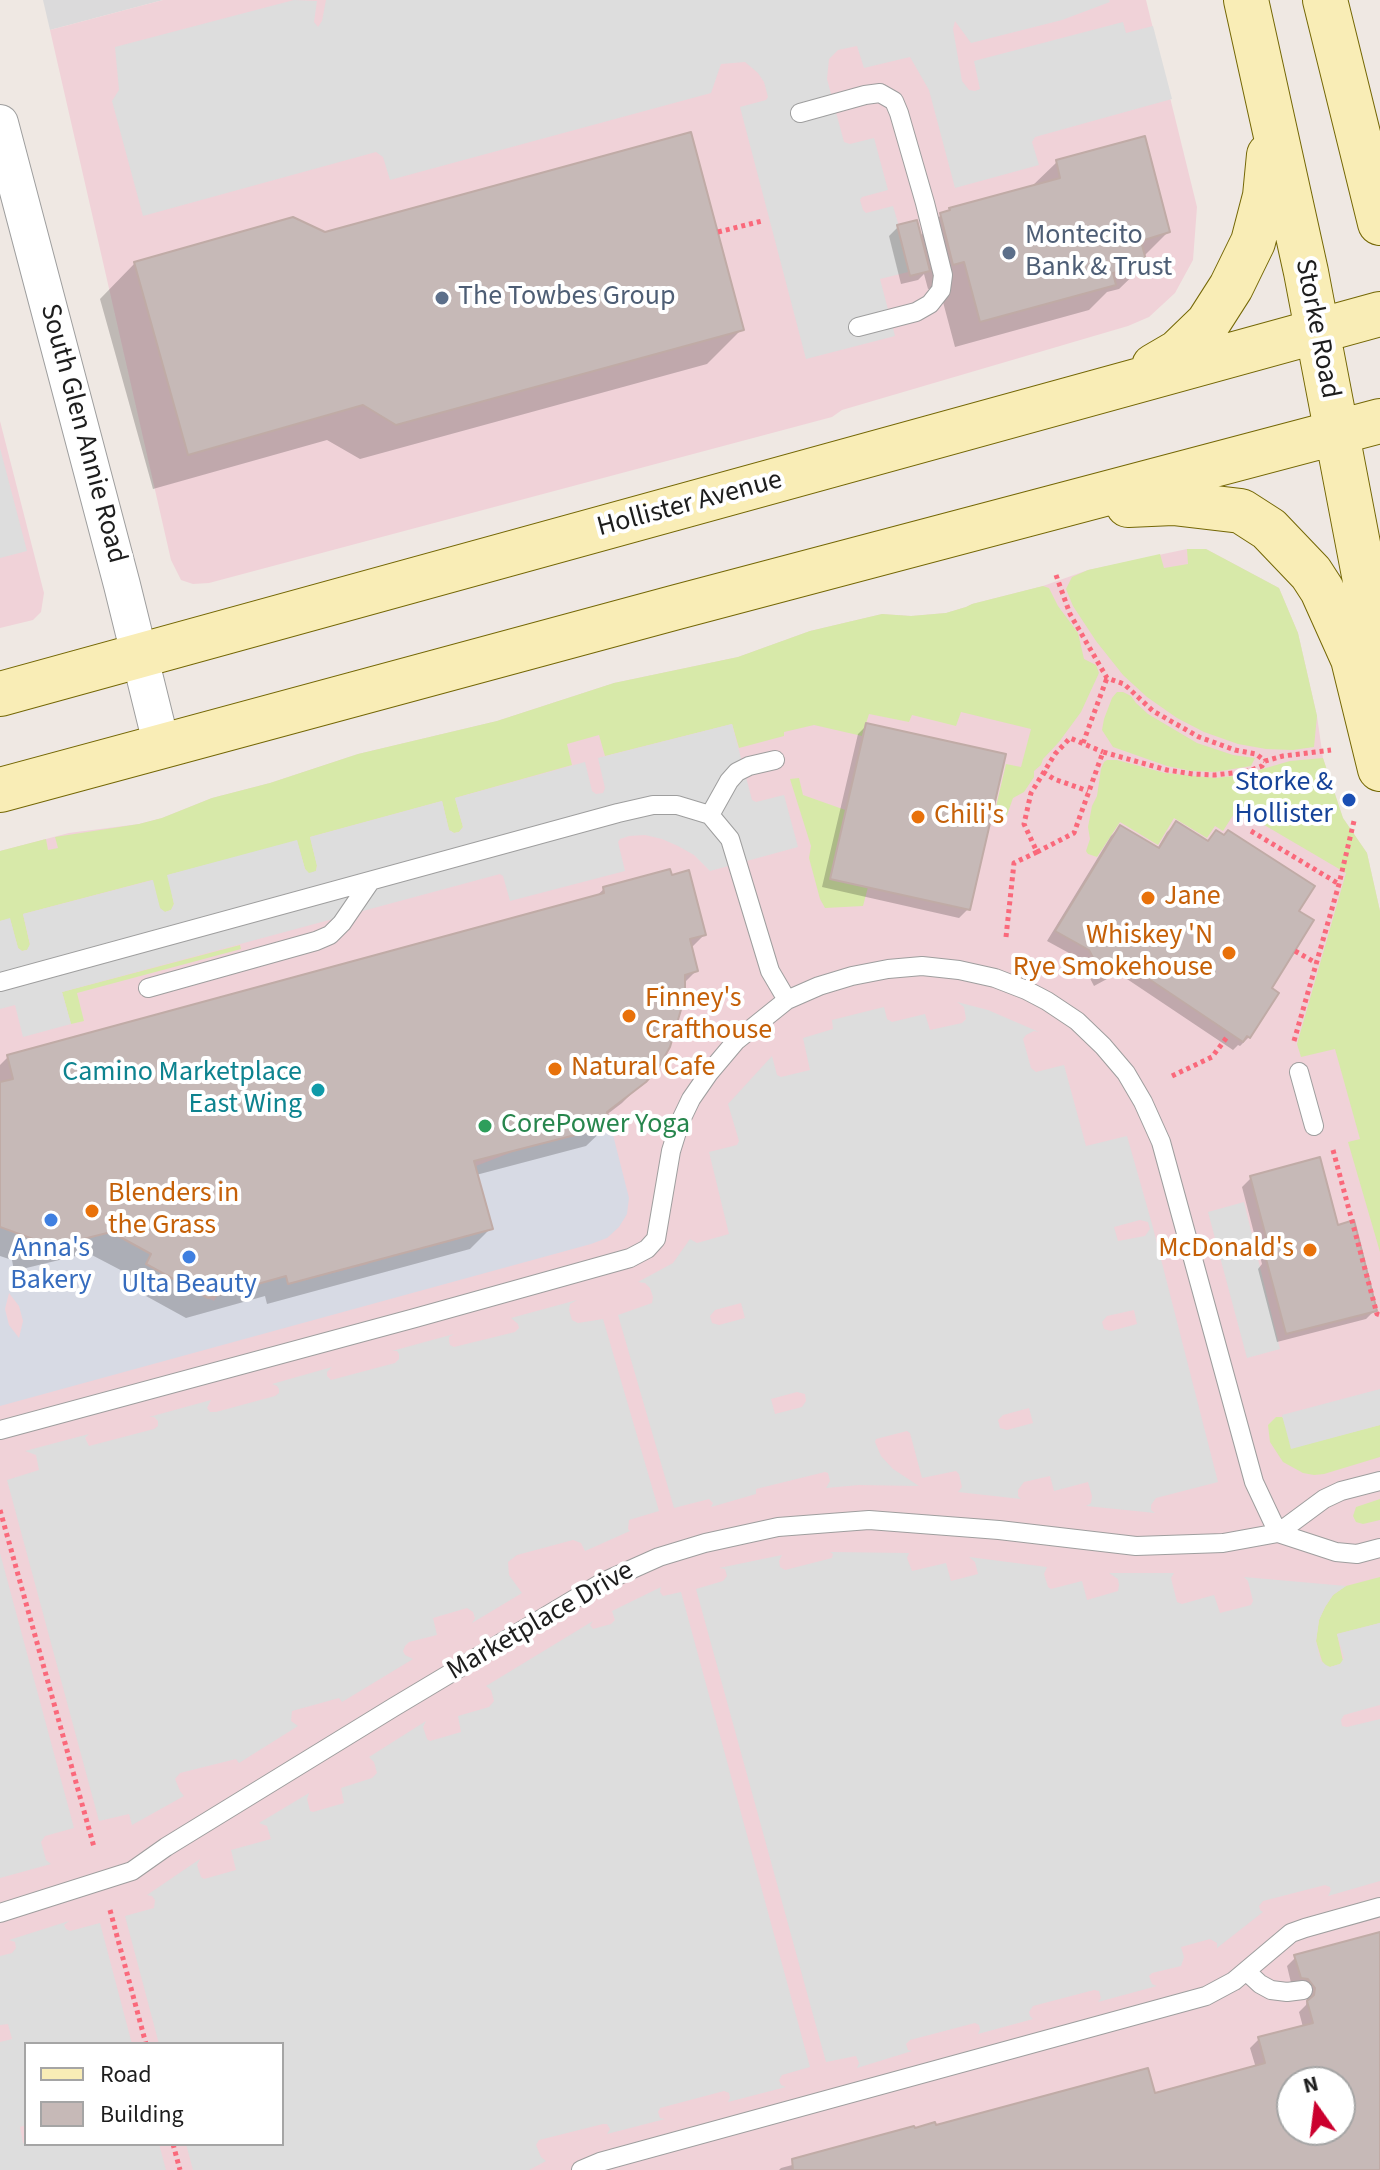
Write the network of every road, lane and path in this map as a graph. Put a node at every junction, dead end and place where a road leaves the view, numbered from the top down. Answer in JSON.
{"nodes":[{"id":1,"x":1246,"y":0,"type":"edge"},
{"id":2,"x":1328,"y":12,"type":"edge"},
{"id":3,"x":1263,"y":81,"type":"junction"},
{"id":4,"x":800,"y":113,"type":"dead end"},
{"id":5,"x":1380,"y":114,"type":"edge"},
{"id":6,"x":0,"y":123,"type":"edge"},
{"id":7,"x":6,"y":173,"type":"edge"},
{"id":8,"x":762,"y":221,"type":"dead end"},
{"id":9,"x":1380,"y":223,"type":"edge"},
{"id":10,"x":718,"y":232,"type":"dead end"},
{"id":11,"x":1380,"y":314,"type":"edge"},
{"id":12,"x":858,"y":327,"type":"dead end"},
{"id":13,"x":1316,"y":330,"type":"junction"},
{"id":14,"x":1103,"y":390,"type":"junction"},
{"id":15,"x":1380,"y":421,"type":"edge"},
{"id":16,"x":1336,"y":432,"type":"junction"},
{"id":17,"x":999,"y":522,"type":"junction"},
{"id":18,"x":1056,"y":575,"type":"dead end"},
{"id":19,"x":140,"y":657,"type":"junction"},
{"id":20,"x":1380,"y":659,"type":"edge"},
{"id":21,"x":1107,"y":678,"type":"junction"},
{"id":22,"x":0,"y":694,"type":"edge"},
{"id":23,"x":1083,"y":743,"type":"junction"},
{"id":24,"x":162,"y":747,"type":"junction"},
{"id":25,"x":1336,"y":749,"type":"dead end"},
{"id":26,"x":1103,"y":752,"type":"junction"},
{"id":27,"x":775,"y":760,"type":"dead end"},
{"id":28,"x":1265,"y":761,"type":"junction"},
{"id":29,"x":1380,"y":769,"type":"edge"},
{"id":30,"x":1043,"y":772,"type":"junction"},
{"id":31,"x":0,"y":790,"type":"edge"},
{"id":32,"x":1088,"y":791,"type":"junction"},
{"id":33,"x":710,"y":815,"type":"junction"},
{"id":34,"x":1354,"y":821,"type":"dead end"},
{"id":35,"x":1251,"y":831,"type":"dead end"},
{"id":36,"x":1037,"y":852,"type":"junction"},
{"id":37,"x":370,"y":882,"type":"junction"},
{"id":38,"x":1339,"y":884,"type":"junction"},
{"id":39,"x":1006,"y":937,"type":"dead end"},
{"id":40,"x":1295,"y":951,"type":"dead end"},
{"id":41,"x":1316,"y":963,"type":"junction"},
{"id":42,"x":0,"y":982,"type":"edge"},
{"id":43,"x":148,"y":988,"type":"dead end"},
{"id":44,"x":787,"y":1000,"type":"junction"},
{"id":45,"x":1227,"y":1037,"type":"dead end"},
{"id":46,"x":1292,"y":1047,"type":"dead end"},
{"id":47,"x":1299,"y":1072,"type":"dead end"},
{"id":48,"x":1172,"y":1076,"type":"dead end"},
{"id":49,"x":1314,"y":1126,"type":"dead end"},
{"id":50,"x":1333,"y":1149,"type":"dead end"},
{"id":51,"x":1380,"y":1315,"type":"edge"},
{"id":52,"x":0,"y":1430,"type":"edge"},
{"id":53,"x":1380,"y":1481,"type":"edge"},
{"id":54,"x":0,"y":1510,"type":"edge"},
{"id":55,"x":1278,"y":1533,"type":"junction"},
{"id":56,"x":1380,"y":1548,"type":"edge"},
{"id":57,"x":94,"y":1847,"type":"dead end"},
{"id":58,"x":1380,"y":1907,"type":"edge"},
{"id":59,"x":110,"y":1909,"type":"dead end"},
{"id":60,"x":0,"y":1913,"type":"edge"},
{"id":61,"x":1246,"y":1971,"type":"junction"},
{"id":62,"x":1303,"y":1990,"type":"dead end"},
{"id":63,"x":145,"y":2042,"type":"edge"},
{"id":64,"x":174,"y":2146,"type":"edge"},
{"id":65,"x":180,"y":2170,"type":"edge"},
{"id":66,"x":581,"y":2170,"type":"edge"}],
"edges":[{"from":1,"to":3,"type":"main road","name":"Storke Road"},
{"from":2,"to":5,"type":"main road"},
{"from":2,"to":9,"type":"main road"},
{"from":3,"to":13,"type":"main road","name":"Storke Road"},
{"from":3,"to":14,"type":"main road"},
{"from":4,"to":12,"type":"lane"},
{"from":6,"to":7,"type":"street","name":"South Glen Annie Road"},
{"from":7,"to":19,"type":"street","name":"South Glen Annie Road"},
{"from":8,"to":10,"type":"path"},
{"from":11,"to":13,"type":"main road","name":"Hollister Avenue"},
{"from":13,"to":14,"type":"main road","name":"Hollister Avenue"},
{"from":13,"to":16,"type":"main road","name":"Storke Road"},
{"from":14,"to":19,"type":"main road","name":"Hollister Avenue"},
{"from":15,"to":16,"type":"main road"},
{"from":16,"to":17,"type":"main road"},
{"from":16,"to":20,"type":"main road","name":"Storke Road"},
{"from":17,"to":24,"type":"main road"},
{"from":17,"to":29,"type":"main road"},
{"from":18,"to":21,"type":"path"},
{"from":19,"to":22,"type":"main road","name":"Hollister Avenue"},
{"from":19,"to":24,"type":"street","name":"South Glen Annie Road"},
{"from":21,"to":23,"type":"path"},
{"from":21,"to":28,"type":"path"},
{"from":23,"to":26,"type":"path"},
{"from":23,"to":30,"type":"path"},
{"from":24,"to":31,"type":"main road"},
{"from":25,"to":28,"type":"path"},
{"from":26,"to":28,"type":"path"},
{"from":26,"to":32,"type":"path"},
{"from":27,"to":33,"type":"lane"},
{"from":30,"to":32,"type":"path"},
{"from":30,"to":36,"type":"path"},
{"from":32,"to":36,"type":"path"},
{"from":33,"to":37,"type":"lane"},
{"from":33,"to":44,"type":"lane"},
{"from":34,"to":38,"type":"path"},
{"from":35,"to":38,"type":"path"},
{"from":36,"to":39,"type":"path"},
{"from":37,"to":42,"type":"lane"},
{"from":37,"to":43,"type":"lane"},
{"from":38,"to":41,"type":"path"},
{"from":40,"to":41,"type":"path"},
{"from":41,"to":46,"type":"path"},
{"from":44,"to":52,"type":"lane"},
{"from":44,"to":55,"type":"lane"},
{"from":45,"to":48,"type":"path"},
{"from":47,"to":49,"type":"lane"},
{"from":50,"to":51,"type":"path"},
{"from":53,"to":55,"type":"lane","name":"Marketplace Drive"},
{"from":54,"to":57,"type":"path"},
{"from":55,"to":56,"type":"lane","name":"Marketplace Drive"},
{"from":55,"to":60,"type":"lane","name":"Marketplace Drive"},
{"from":58,"to":61,"type":"lane"},
{"from":59,"to":63,"type":"path"},
{"from":61,"to":62,"type":"lane"},
{"from":61,"to":66,"type":"lane"},
{"from":64,"to":65,"type":"path"}]}
